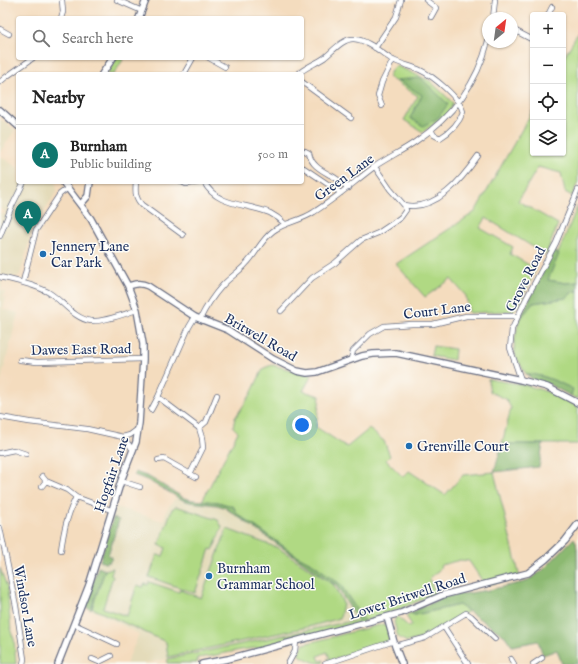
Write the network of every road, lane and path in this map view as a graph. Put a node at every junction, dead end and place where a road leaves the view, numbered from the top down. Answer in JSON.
{"nodes":[{"id":1,"x":62,"y":0,"type":"edge"},
{"id":2,"x":117,"y":0,"type":"edge"},
{"id":3,"x":146,"y":0,"type":"edge"},
{"id":4,"x":401,"y":0,"type":"edge"},
{"id":5,"x":426,"y":0,"type":"edge"},
{"id":6,"x":495,"y":0,"type":"edge"},
{"id":7,"x":552,"y":7,"type":"dead end"},
{"id":8,"x":142,"y":11,"type":"junction"},
{"id":9,"x":494,"y":12,"type":"edge"},
{"id":10,"x":550,"y":12,"type":"edge"},
{"id":11,"x":62,"y":16,"type":"edge"},
{"id":12,"x":141,"y":16,"type":"edge"},
{"id":13,"x":431,"y":17,"type":"dead end"},
{"id":14,"x":0,"y":29,"type":"edge"},
{"id":15,"x":518,"y":33,"type":"edge"},
{"id":16,"x":9,"y":34,"type":"dead end"},
{"id":17,"x":530,"y":39,"type":"edge"},
{"id":18,"x":375,"y":48,"type":"junction"},
{"id":19,"x":486,"y":48,"type":"edge"},
{"id":20,"x":30,"y":60,"type":"edge"},
{"id":21,"x":112,"y":60,"type":"edge"},
{"id":22,"x":192,"y":60,"type":"edge"},
{"id":23,"x":212,"y":60,"type":"edge"},
{"id":24,"x":393,"y":60,"type":"junction"},
{"id":25,"x":225,"y":68,"type":"dead end"},
{"id":26,"x":103,"y":72,"type":"edge"},
{"id":27,"x":185,"y":72,"type":"edge"},
{"id":28,"x":300,"y":72,"type":"edge"},
{"id":29,"x":0,"y":82,"type":"edge"},
{"id":30,"x":304,"y":83,"type":"edge"},
{"id":31,"x":459,"y":102,"type":"junction"},
{"id":32,"x":382,"y":106,"type":"dead end"},
{"id":33,"x":0,"y":110,"type":"edge"},
{"id":34,"x":351,"y":118,"type":"dead end"},
{"id":35,"x":16,"y":124,"type":"edge"},
{"id":36,"x":431,"y":130,"type":"junction"},
{"id":37,"x":305,"y":151,"type":"dead end"},
{"id":38,"x":478,"y":156,"type":"dead end"},
{"id":39,"x":375,"y":167,"type":"junction"},
{"id":40,"x":304,"y":168,"type":"dead end"},
{"id":41,"x":23,"y":184,"type":"edge"},
{"id":42,"x":65,"y":184,"type":"edge"},
{"id":43,"x":90,"y":184,"type":"edge"},
{"id":44,"x":136,"y":184,"type":"edge"},
{"id":45,"x":205,"y":184,"type":"edge"},
{"id":46,"x":68,"y":188,"type":"junction"},
{"id":47,"x":349,"y":188,"type":"junction"},
{"id":48,"x":578,"y":190,"type":"edge"},
{"id":49,"x":341,"y":193,"type":"junction"},
{"id":50,"x":81,"y":204,"type":"junction"},
{"id":51,"x":404,"y":205,"type":"junction"},
{"id":52,"x":285,"y":224,"type":"junction"},
{"id":53,"x":183,"y":235,"type":"dead end"},
{"id":54,"x":0,"y":236,"type":"edge"},
{"id":55,"x":0,"y":277,"type":"edge"},
{"id":56,"x":23,"y":282,"type":"junction"},
{"id":57,"x":128,"y":286,"type":"junction"},
{"id":58,"x":137,"y":310,"type":"junction"},
{"id":59,"x":281,"y":311,"type":"dead end"},
{"id":60,"x":518,"y":316,"type":"junction"},
{"id":61,"x":197,"y":318,"type":"junction"},
{"id":62,"x":144,"y":359,"type":"junction"},
{"id":63,"x":351,"y":359,"type":"junction"},
{"id":64,"x":20,"y":360,"type":"dead end"},
{"id":65,"x":520,"y":380,"type":"junction"},
{"id":66,"x":217,"y":395,"type":"dead end"},
{"id":67,"x":158,"y":397,"type":"junction"},
{"id":68,"x":578,"y":403,"type":"edge"},
{"id":69,"x":151,"y":410,"type":"dead end"},
{"id":70,"x":0,"y":417,"type":"edge"},
{"id":71,"x":199,"y":428,"type":"junction"},
{"id":72,"x":138,"y":429,"type":"junction"},
{"id":73,"x":123,"y":437,"type":"junction"},
{"id":74,"x":132,"y":450,"type":"junction"},
{"id":75,"x":0,"y":453,"type":"edge"},
{"id":76,"x":26,"y":454,"type":"dead end"},
{"id":77,"x":158,"y":460,"type":"dead end"},
{"id":78,"x":190,"y":474,"type":"junction"},
{"id":79,"x":42,"y":476,"type":"dead end"},
{"id":80,"x":196,"y":477,"type":"dead end"},
{"id":81,"x":121,"y":480,"type":"junction"},
{"id":82,"x":46,"y":481,"type":"junction"},
{"id":83,"x":42,"y":486,"type":"dead end"},
{"id":84,"x":140,"y":487,"type":"dead end"},
{"id":85,"x":76,"y":497,"type":"junction"},
{"id":86,"x":111,"y":510,"type":"junction"},
{"id":87,"x":578,"y":524,"type":"edge"},
{"id":88,"x":0,"y":528,"type":"edge"},
{"id":89,"x":61,"y":550,"type":"dead end"},
{"id":90,"x":387,"y":616,"type":"junction"},
{"id":91,"x":74,"y":624,"type":"junction"},
{"id":92,"x":444,"y":627,"type":"junction"},
{"id":93,"x":495,"y":639,"type":"dead end"},
{"id":94,"x":296,"y":641,"type":"junction"},
{"id":95,"x":117,"y":644,"type":"dead end"},
{"id":96,"x":394,"y":644,"type":"junction"},
{"id":97,"x":111,"y":656,"type":"dead end"},
{"id":98,"x":542,"y":658,"type":"dead end"},
{"id":99,"x":92,"y":659,"type":"dead end"},
{"id":100,"x":511,"y":659,"type":"dead end"},
{"id":101,"x":99,"y":663,"type":"edge"},
{"id":102,"x":537,"y":663,"type":"edge"},
{"id":103,"x":24,"y":664,"type":"edge"},
{"id":104,"x":58,"y":664,"type":"edge"},
{"id":105,"x":202,"y":664,"type":"edge"},
{"id":106,"x":288,"y":664,"type":"edge"},
{"id":107,"x":325,"y":664,"type":"edge"},
{"id":108,"x":402,"y":664,"type":"edge"},
{"id":109,"x":468,"y":664,"type":"edge"},
{"id":110,"x":514,"y":664,"type":"edge"}],
"edges":[{"from":1,"to":11,"type":"street"},
{"from":2,"to":8,"type":"street"},
{"from":3,"to":8,"type":"street"},
{"from":4,"to":18,"type":"street"},
{"from":5,"to":13,"type":"street"},
{"from":6,"to":9,"type":"street"},
{"from":7,"to":10,"type":"street"},
{"from":8,"to":12,"type":"street"},
{"from":14,"to":16,"type":"street"},
{"from":15,"to":17,"type":"street"},
{"from":18,"to":24,"type":"street"},
{"from":18,"to":28,"type":"street"},
{"from":19,"to":31,"type":"street","name":"Green Lane"},
{"from":20,"to":29,"type":"street"},
{"from":21,"to":26,"type":"street"},
{"from":22,"to":27,"type":"street"},
{"from":23,"to":25,"type":"street"},
{"from":24,"to":31,"type":"street"},
{"from":24,"to":32,"type":"street"},
{"from":30,"to":34,"type":"street"},
{"from":31,"to":36,"type":"street","name":"Green Lane"},
{"from":31,"to":36,"type":"street"},
{"from":33,"to":35,"type":"street"},
{"from":36,"to":39,"type":"street","name":"Green Lane"},
{"from":37,"to":47,"type":"street"},
{"from":38,"to":51,"type":"street"},
{"from":39,"to":47,"type":"street","name":"Green Lane"},
{"from":39,"to":51,"type":"street"},
{"from":40,"to":49,"type":"street"},
{"from":41,"to":54,"type":"street"},
{"from":42,"to":46,"type":"street"},
{"from":43,"to":50,"type":"street"},
{"from":44,"to":53,"type":"street"},
{"from":45,"to":52,"type":"street"},
{"from":46,"to":50,"type":"street"},
{"from":46,"to":56,"type":"street"},
{"from":47,"to":49,"type":"street","name":"Green Lane"},
{"from":48,"to":60,"type":"street","name":"Grove Road"},
{"from":49,"to":52,"type":"street","name":"Green Lane"},
{"from":50,"to":57,"type":"street"},
{"from":51,"to":59,"type":"street"},
{"from":52,"to":61,"type":"street","name":"Green Lane"},
{"from":55,"to":56,"type":"street"},
{"from":56,"to":58,"type":"street"},
{"from":57,"to":58,"type":"street","name":"Hogfair Lane"},
{"from":57,"to":61,"type":"street","name":"Britwell Road"},
{"from":58,"to":62,"type":"street","name":"Hogfair Lane"},
{"from":60,"to":63,"type":"street","name":"Court Lane"},
{"from":60,"to":65,"type":"street","name":"Grove Road"},
{"from":61,"to":63,"type":"street","name":"Britwell Road"},
{"from":61,"to":67,"type":"street","name":"Green Lane"},
{"from":62,"to":64,"type":"street","name":"Dawes East Road"},
{"from":62,"to":72,"type":"street","name":"Hogfair Lane"},
{"from":63,"to":65,"type":"street","name":"Britwell Road"},
{"from":65,"to":68,"type":"street","name":"Britwell Road"},
{"from":66,"to":71,"type":"street"},
{"from":67,"to":69,"type":"street","name":"Green Lane"},
{"from":67,"to":71,"type":"street"},
{"from":70,"to":73,"type":"street"},
{"from":71,"to":78,"type":"street"},
{"from":72,"to":73,"type":"street"},
{"from":72,"to":74,"type":"street","name":"Hogfair Lane"},
{"from":73,"to":74,"type":"street"},
{"from":74,"to":81,"type":"street","name":"Hogfair Lane"},
{"from":75,"to":76,"type":"street"},
{"from":77,"to":78,"type":"street"},
{"from":78,"to":80,"type":"street"},
{"from":79,"to":82,"type":"street"},
{"from":81,"to":84,"type":"street"},
{"from":81,"to":86,"type":"street","name":"Hogfair Lane"},
{"from":82,"to":83,"type":"street"},
{"from":82,"to":85,"type":"street"},
{"from":85,"to":86,"type":"street"},
{"from":85,"to":89,"type":"street"},
{"from":86,"to":91,"type":"street","name":"Hogfair Lane"},
{"from":87,"to":90,"type":"street","name":"Lower Britwell Road"},
{"from":88,"to":103,"type":"street","name":"Windsor Lane"},
{"from":90,"to":94,"type":"street","name":"Lower Britwell Road"},
{"from":90,"to":96,"type":"street"},
{"from":91,"to":95,"type":"street"},
{"from":91,"to":104,"type":"street","name":"Hogfair Lane"},
{"from":92,"to":93,"type":"street"},
{"from":92,"to":96,"type":"street"},
{"from":92,"to":109,"type":"street"},
{"from":94,"to":105,"type":"street","name":"Lower Britwell Road"},
{"from":94,"to":106,"type":"street"},
{"from":96,"to":107,"type":"street"},
{"from":96,"to":108,"type":"street"},
{"from":97,"to":101,"type":"street"},
{"from":98,"to":102,"type":"street"},
{"from":99,"to":101,"type":"street"},
{"from":100,"to":110,"type":"street"}]}
